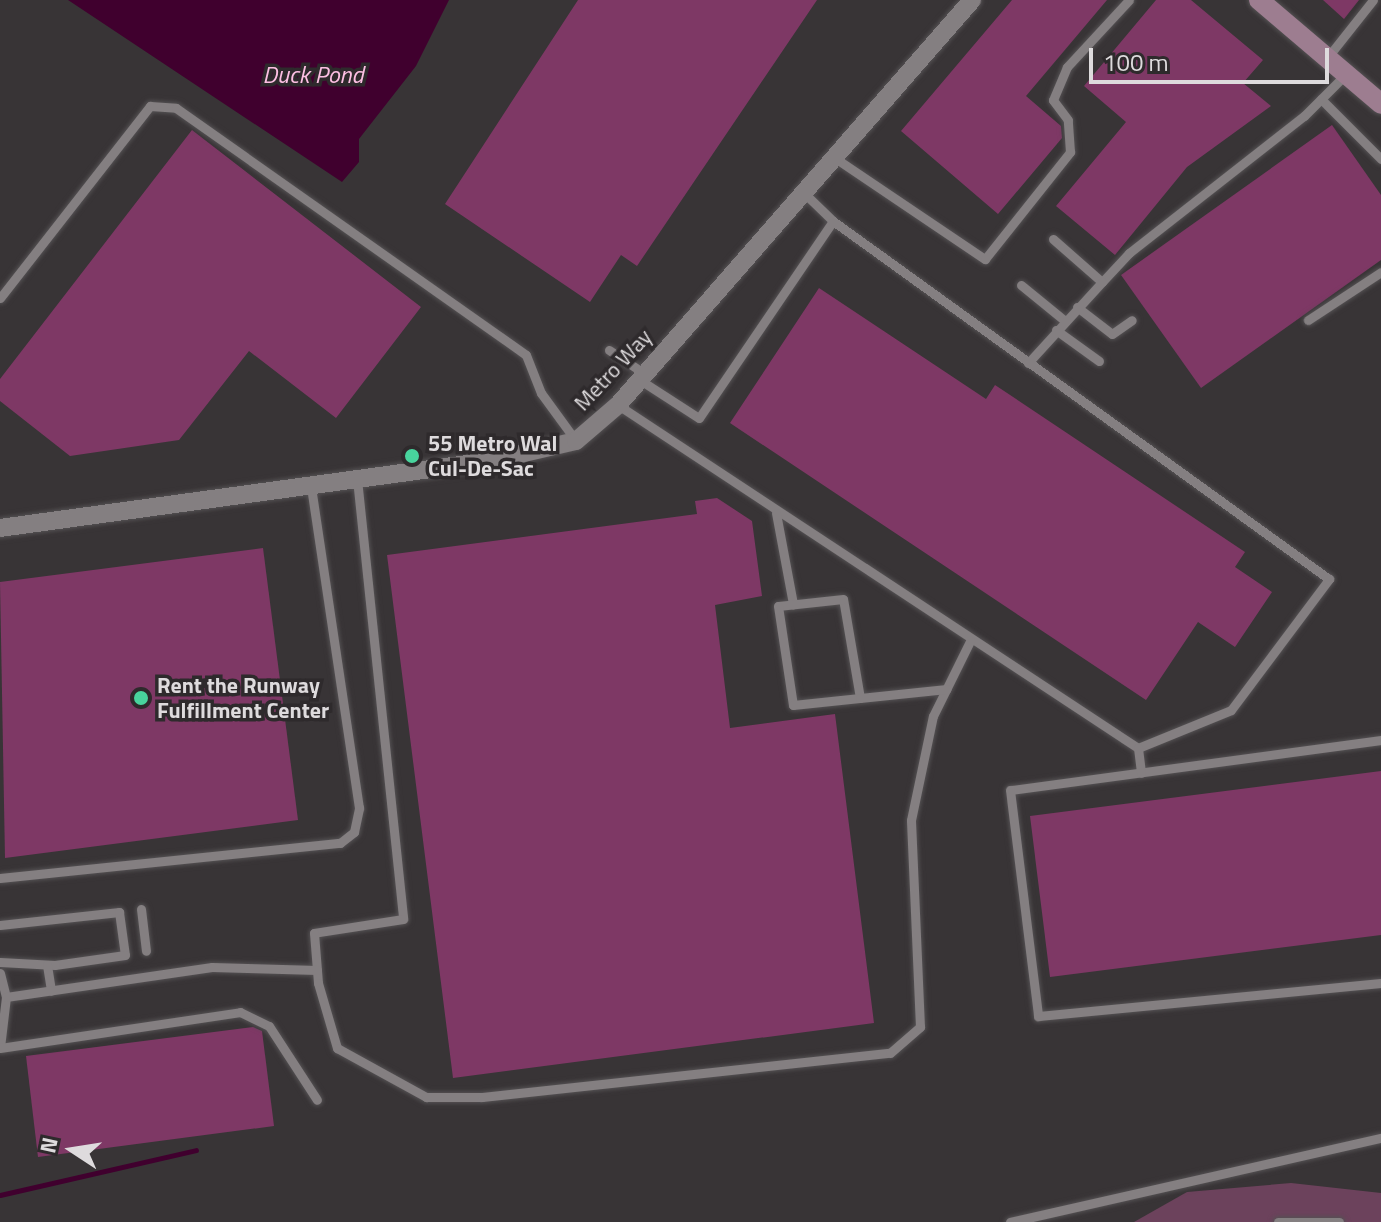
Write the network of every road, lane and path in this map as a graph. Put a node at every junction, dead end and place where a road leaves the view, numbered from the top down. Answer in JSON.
{"nodes":[{"id":1,"x":972,"y":0,"type":"edge"},
{"id":2,"x":1129,"y":0,"type":"edge"},
{"id":3,"x":1259,"y":0,"type":"edge"},
{"id":4,"x":1373,"y":0,"type":"edge"},
{"id":5,"x":1327,"y":58,"type":"junction"},
{"id":6,"x":1346,"y":74,"type":"junction"},
{"id":7,"x":1321,"y":99,"type":"junction"},
{"id":8,"x":1381,"y":104,"type":"edge"},
{"id":9,"x":835,"y":158,"type":"junction"},
{"id":10,"x":1381,"y":159,"type":"edge"},
{"id":11,"x":801,"y":190,"type":"junction"},
{"id":12,"x":833,"y":221,"type":"junction"},
{"id":13,"x":1053,"y":239,"type":"dead end"},
{"id":14,"x":1381,"y":272,"type":"edge"},
{"id":15,"x":1102,"y":282,"type":"junction"},
{"id":16,"x":1021,"y":285,"type":"dead end"},
{"id":17,"x":0,"y":298,"type":"edge"},
{"id":18,"x":1077,"y":307,"type":"junction"},
{"id":19,"x":1132,"y":320,"type":"dead end"},
{"id":20,"x":1308,"y":320,"type":"dead end"},
{"id":21,"x":1065,"y":321,"type":"junction"},
{"id":22,"x":1056,"y":330,"type":"junction"},
{"id":23,"x":609,"y":350,"type":"dead end"},
{"id":24,"x":1099,"y":361,"type":"dead end"},
{"id":25,"x":1028,"y":363,"type":"junction"},
{"id":26,"x":642,"y":377,"type":"junction"},
{"id":27,"x":618,"y":405,"type":"junction"},
{"id":28,"x":576,"y":441,"type":"junction"},
{"id":29,"x":357,"y":479,"type":"junction"},
{"id":30,"x":311,"y":486,"type":"junction"},
{"id":31,"x":776,"y":513,"type":"junction"},
{"id":32,"x":0,"y":528,"type":"edge"},
{"id":33,"x":793,"y":604,"type":"junction"},
{"id":34,"x":970,"y":641,"type":"junction"},
{"id":35,"x":947,"y":689,"type":"junction"},
{"id":36,"x":860,"y":698,"type":"junction"},
{"id":37,"x":1381,"y":740,"type":"edge"},
{"id":38,"x":1138,"y":748,"type":"junction"},
{"id":39,"x":1141,"y":773,"type":"junction"},
{"id":40,"x":0,"y":878,"type":"edge"},
{"id":41,"x":141,"y":909,"type":"dead end"},
{"id":42,"x":0,"y":925,"type":"edge"},
{"id":43,"x":146,"y":951,"type":"dead end"},
{"id":44,"x":0,"y":962,"type":"edge"},
{"id":45,"x":47,"y":965,"type":"junction"},
{"id":46,"x":317,"y":970,"type":"junction"},
{"id":47,"x":0,"y":973,"type":"edge"},
{"id":48,"x":1381,"y":983,"type":"edge"},
{"id":49,"x":51,"y":991,"type":"junction"},
{"id":50,"x":6,"y":997,"type":"junction"},
{"id":51,"x":0,"y":1048,"type":"edge"},
{"id":52,"x":317,"y":1100,"type":"dead end"},
{"id":53,"x":1381,"y":1138,"type":"edge"},
{"id":54,"x":1010,"y":1222,"type":"edge"},
{"id":55,"x":1278,"y":1222,"type":"edge"},
{"id":56,"x":1339,"y":1222,"type":"edge"}],
"edges":[{"from":1,"to":9,"type":"street","name":"Metro Way"},
{"from":2,"to":9,"type":"lane"},
{"from":3,"to":5,"type":"main road"},
{"from":4,"to":5,"type":"lane"},
{"from":5,"to":6,"type":"main road"},
{"from":6,"to":7,"type":"lane"},
{"from":6,"to":8,"type":"main road"},
{"from":7,"to":10,"type":"lane"},
{"from":7,"to":15,"type":"lane"},
{"from":9,"to":11,"type":"street","name":"Metro Way"},
{"from":11,"to":12,"type":"lane"},
{"from":11,"to":26,"type":"street","name":"Metro Way"},
{"from":12,"to":25,"type":"lane"},
{"from":12,"to":26,"type":"lane"},
{"from":13,"to":15,"type":"lane"},
{"from":14,"to":20,"type":"lane"},
{"from":15,"to":18,"type":"lane"},
{"from":16,"to":21,"type":"lane"},
{"from":17,"to":28,"type":"lane"},
{"from":18,"to":19,"type":"lane"},
{"from":18,"to":21,"type":"lane"},
{"from":21,"to":22,"type":"lane"},
{"from":22,"to":24,"type":"lane"},
{"from":22,"to":25,"type":"lane"},
{"from":23,"to":26,"type":"lane"},
{"from":25,"to":38,"type":"lane"},
{"from":26,"to":27,"type":"street","name":"Metro Way"},
{"from":27,"to":28,"type":"street","name":"Metro Way"},
{"from":27,"to":31,"type":"lane"},
{"from":28,"to":29,"type":"street","name":"Metro Way"},
{"from":29,"to":30,"type":"street","name":"Metro Way"},
{"from":29,"to":46,"type":"lane"},
{"from":30,"to":32,"type":"street","name":"Metro Way"},
{"from":30,"to":40,"type":"lane"},
{"from":31,"to":33,"type":"lane"},
{"from":31,"to":34,"type":"lane"},
{"from":33,"to":36,"type":"lane"},
{"from":33,"to":36,"type":"lane"},
{"from":34,"to":35,"type":"lane"},
{"from":34,"to":38,"type":"lane"},
{"from":35,"to":36,"type":"lane"},
{"from":35,"to":46,"type":"lane"},
{"from":37,"to":39,"type":"lane"},
{"from":38,"to":39,"type":"lane"},
{"from":39,"to":48,"type":"lane"},
{"from":41,"to":43,"type":"lane"},
{"from":42,"to":45,"type":"lane"},
{"from":44,"to":45,"type":"lane"},
{"from":45,"to":49,"type":"lane"},
{"from":46,"to":49,"type":"lane"},
{"from":47,"to":50,"type":"lane"},
{"from":49,"to":50,"type":"lane"},
{"from":50,"to":51,"type":"lane"},
{"from":51,"to":52,"type":"lane"},
{"from":53,"to":54,"type":"lane"},
{"from":55,"to":56,"type":"lane"}]}
